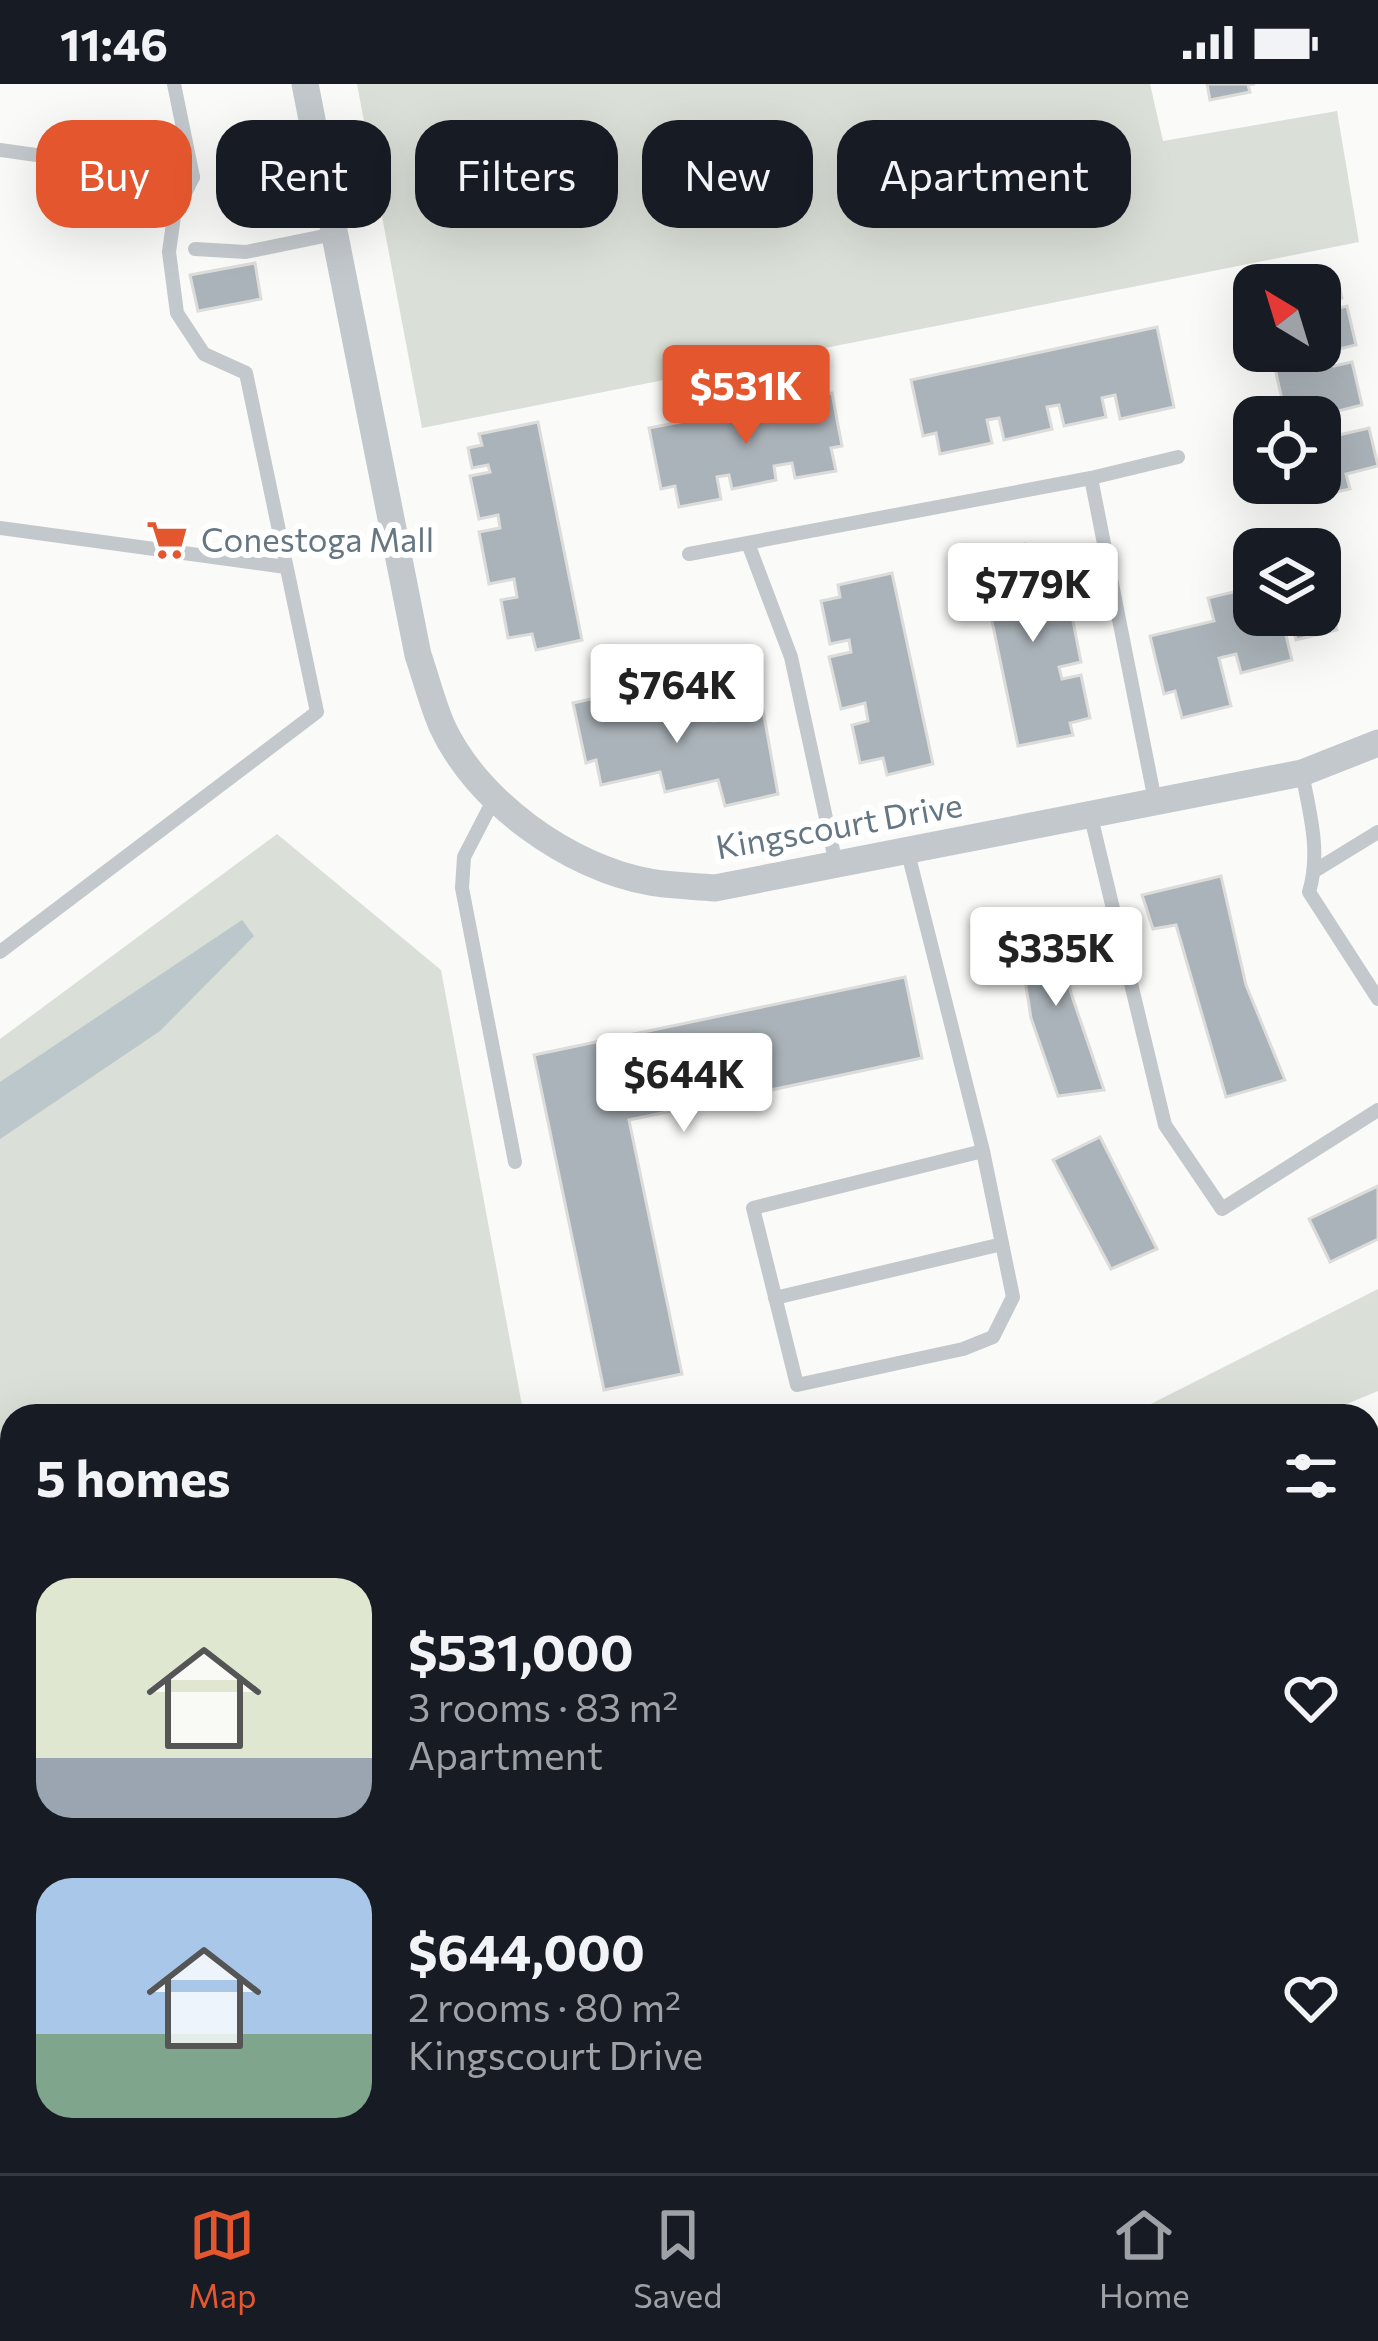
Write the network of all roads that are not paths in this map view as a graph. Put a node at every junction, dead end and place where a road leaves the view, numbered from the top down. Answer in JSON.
{"nodes":[{"id":1,"x":174,"y":84,"type":"edge"},
{"id":2,"x":304,"y":84,"type":"edge"},
{"id":3,"x":0,"y":150,"type":"edge"},
{"id":4,"x":193,"y":176,"type":"junction"},
{"id":5,"x":334,"y":234,"type":"junction"},
{"id":6,"x":195,"y":249,"type":"dead end"},
{"id":7,"x":1178,"y":457,"type":"dead end"},
{"id":8,"x":1091,"y":478,"type":"junction"},
{"id":9,"x":0,"y":528,"type":"edge"},
{"id":10,"x":749,"y":546,"type":"junction"},
{"id":11,"x":689,"y":554,"type":"dead end"},
{"id":12,"x":286,"y":567,"type":"junction"},
{"id":13,"x":1378,"y":743,"type":"edge"},
{"id":14,"x":1302,"y":773,"type":"junction"},
{"id":15,"x":495,"y":797,"type":"junction"},
{"id":16,"x":1155,"y":801,"type":"junction"},
{"id":17,"x":1090,"y":813,"type":"junction"},
{"id":18,"x":1378,"y":832,"type":"edge"},
{"id":19,"x":908,"y":853,"type":"junction"},
{"id":20,"x":837,"y":867,"type":"junction"},
{"id":21,"x":1316,"y":870,"type":"junction"},
{"id":22,"x":0,"y":952,"type":"edge"},
{"id":23,"x":1378,"y":999,"type":"edge"},
{"id":24,"x":1378,"y":1110,"type":"edge"},
{"id":25,"x":983,"y":1151,"type":"junction"},
{"id":26,"x":515,"y":1162,"type":"dead end"},
{"id":27,"x":1002,"y":1244,"type":"junction"},
{"id":28,"x":775,"y":1298,"type":"junction"}],
"edges":[{"from":1,"to":4,"type":"lane"},
{"from":2,"to":5,"type":"street","name":"Kingscourt Drive"},
{"from":3,"to":4,"type":"lane"},
{"from":4,"to":12,"type":"lane"},
{"from":5,"to":6,"type":"lane"},
{"from":5,"to":15,"type":"street","name":"Kingscourt Drive"},
{"from":7,"to":8,"type":"lane"},
{"from":8,"to":10,"type":"lane"},
{"from":8,"to":16,"type":"lane"},
{"from":9,"to":12,"type":"lane"},
{"from":10,"to":11,"type":"lane"},
{"from":10,"to":20,"type":"lane"},
{"from":12,"to":22,"type":"lane"},
{"from":13,"to":14,"type":"street","name":"Kingscourt Drive"},
{"from":14,"to":16,"type":"street","name":"Kingscourt Drive"},
{"from":14,"to":21,"type":"lane"},
{"from":15,"to":20,"type":"street","name":"Kingscourt Drive"},
{"from":15,"to":26,"type":"lane"},
{"from":16,"to":17,"type":"street","name":"Kingscourt Drive"},
{"from":17,"to":19,"type":"street","name":"Kingscourt Drive"},
{"from":17,"to":24,"type":"lane"},
{"from":18,"to":21,"type":"lane"},
{"from":19,"to":20,"type":"street","name":"Kingscourt Drive"},
{"from":19,"to":25,"type":"lane"},
{"from":21,"to":23,"type":"lane"},
{"from":25,"to":27,"type":"lane"},
{"from":25,"to":28,"type":"lane"},
{"from":27,"to":28,"type":"lane"},
{"from":27,"to":28,"type":"lane"}]}
